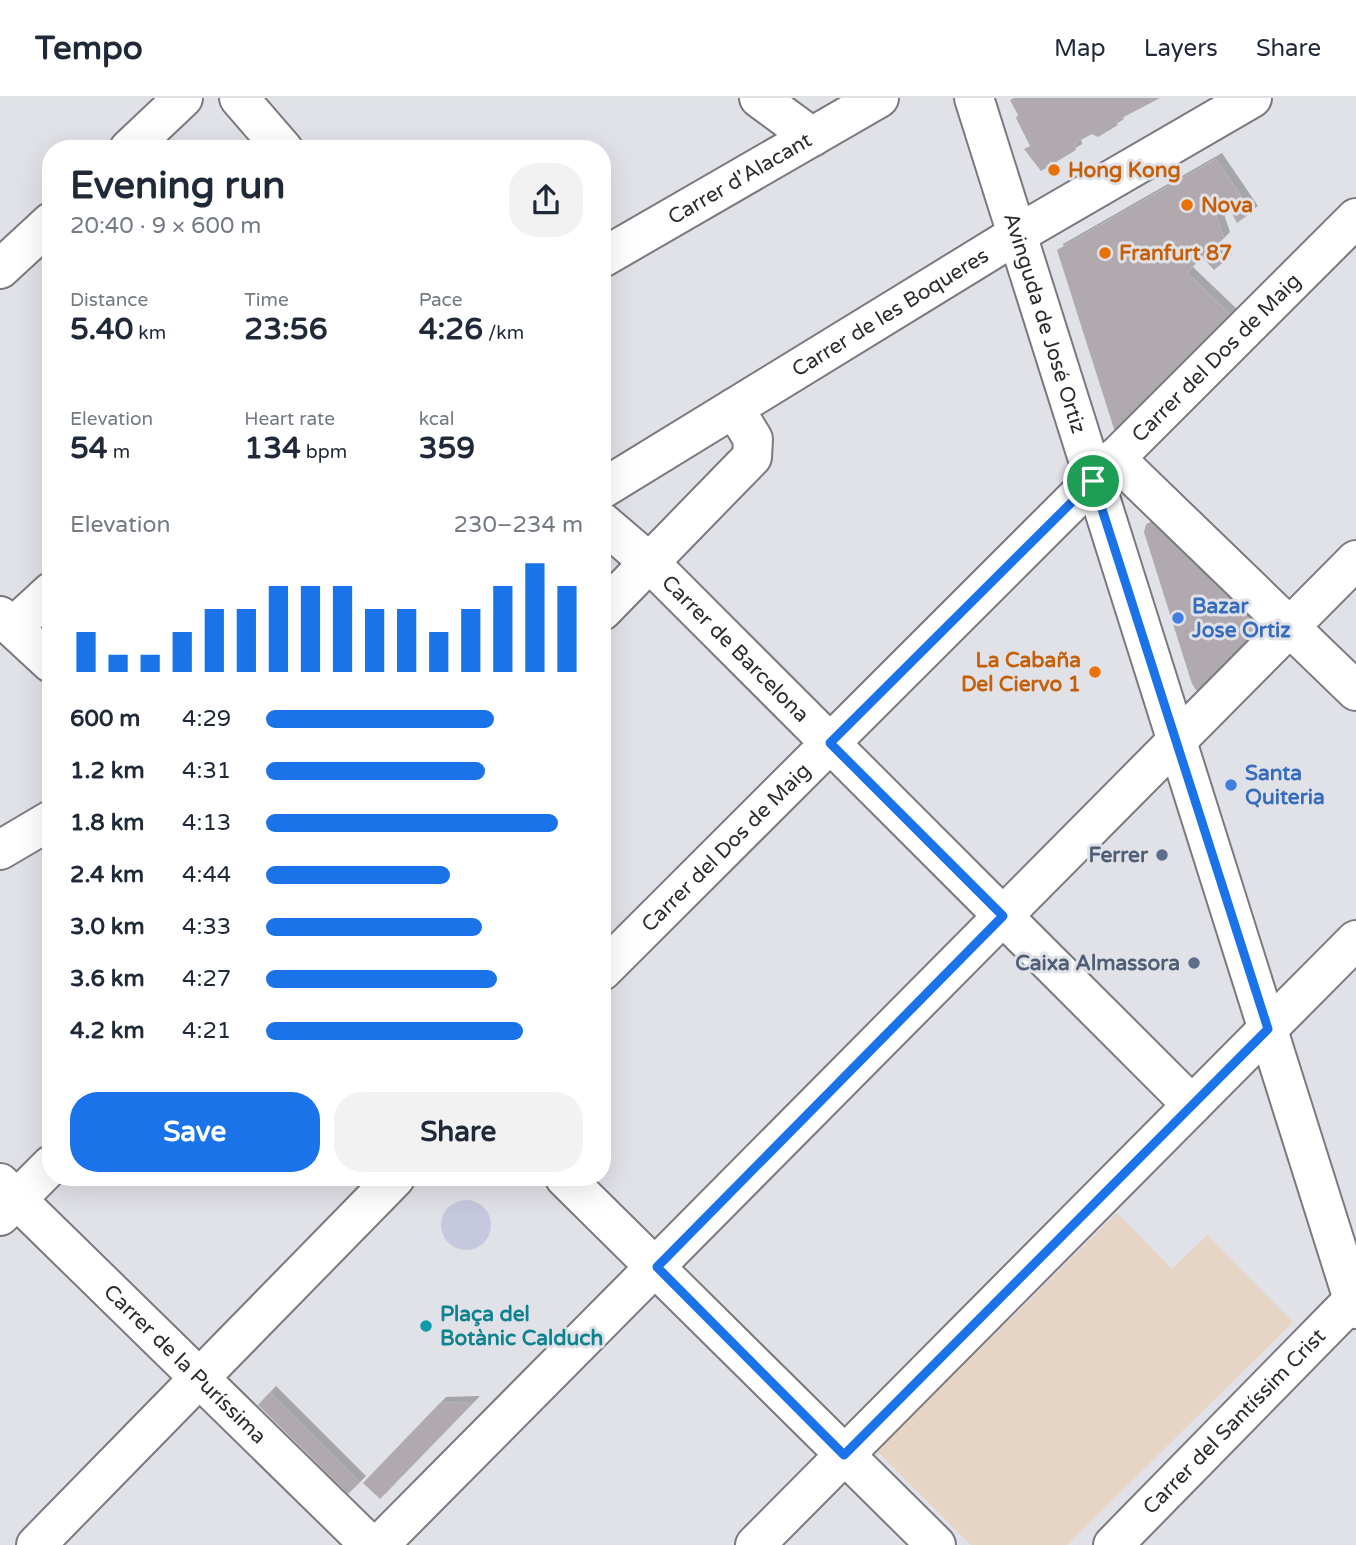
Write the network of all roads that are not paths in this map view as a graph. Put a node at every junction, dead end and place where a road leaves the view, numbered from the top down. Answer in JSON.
{"nodes":[{"id":1,"x":183,"y":98,"type":"edge"},
{"id":2,"x":239,"y":98,"type":"edge"},
{"id":3,"x":759,"y":98,"type":"edge"},
{"id":4,"x":879,"y":98,"type":"edge"},
{"id":5,"x":974,"y":98,"type":"edge"},
{"id":6,"x":1252,"y":98,"type":"edge"},
{"id":7,"x":812,"y":137,"type":"junction"},
{"id":8,"x":139,"y":140,"type":"edge"},
{"id":9,"x":275,"y":140,"type":"edge"},
{"id":10,"x":1356,"y":218,"type":"edge"},
{"id":11,"x":42,"y":230,"type":"edge"},
{"id":12,"x":1016,"y":235,"type":"junction"},
{"id":13,"x":611,"y":253,"type":"edge"},
{"id":14,"x":0,"y":269,"type":"edge"},
{"id":15,"x":734,"y":408,"type":"junction"},
{"id":16,"x":1104,"y":469,"type":"junction"},
{"id":17,"x":611,"y":483,"type":"edge"},
{"id":18,"x":611,"y":530,"type":"edge"},
{"id":19,"x":1356,"y":560,"type":"edge"},
{"id":20,"x":650,"y":563,"type":"junction"},
{"id":21,"x":42,"y":598,"type":"edge"},
{"id":22,"x":611,"y":602,"type":"edge"},
{"id":23,"x":7,"y":621,"type":"edge"},
{"id":24,"x":1289,"y":627,"type":"junction"},
{"id":25,"x":42,"y":654,"type":"edge"},
{"id":26,"x":1356,"y":691,"type":"edge"},
{"id":27,"x":1175,"y":742,"type":"junction"},
{"id":28,"x":830,"y":743,"type":"junction"},
{"id":29,"x":42,"y":825,"type":"edge"},
{"id":30,"x":0,"y":850,"type":"edge"},
{"id":31,"x":1003,"y":916,"type":"junction"},
{"id":32,"x":1356,"y":940,"type":"edge"},
{"id":33,"x":611,"y":962,"type":"edge"},
{"id":34,"x":1268,"y":1029,"type":"junction"},
{"id":35,"x":1192,"y":1105,"type":"junction"},
{"id":36,"x":42,"y":1172,"type":"edge"},
{"id":37,"x":387,"y":1186,"type":"edge"},
{"id":38,"x":573,"y":1186,"type":"edge"},
{"id":39,"x":5,"y":1200,"type":"edge"},
{"id":40,"x":1347,"y":1256,"type":"edge"},
{"id":41,"x":657,"y":1267,"type":"junction"},
{"id":42,"x":1355,"y":1303,"type":"edge"},
{"id":43,"x":198,"y":1376,"type":"junction"},
{"id":44,"x":844,"y":1455,"type":"junction"},
{"id":45,"x":36,"y":1545,"type":"edge"},
{"id":46,"x":370,"y":1545,"type":"edge"},
{"id":47,"x":379,"y":1545,"type":"edge"},
{"id":48,"x":755,"y":1545,"type":"edge"},
{"id":49,"x":936,"y":1545,"type":"edge"},
{"id":50,"x":1113,"y":1545,"type":"edge"}],
"edges":[{"from":1,"to":8,"type":"street"},
{"from":2,"to":9,"type":"street"},
{"from":3,"to":7,"type":"street"},
{"from":4,"to":7,"type":"street","name":"Carrer d'Alacant"},
{"from":5,"to":12,"type":"street","name":"Avinguda de José Ortiz"},
{"from":6,"to":12,"type":"street","name":"Carrer de les Boqueres"},
{"from":7,"to":13,"type":"street","name":"Carrer d'Alacant"},
{"from":10,"to":16,"type":"street","name":"Carrer del Dos de Maig"},
{"from":11,"to":14,"type":"street"},
{"from":12,"to":15,"type":"street","name":"Carrer de les Boqueres"},
{"from":12,"to":16,"type":"street","name":"Avinguda de José Ortiz"},
{"from":15,"to":17,"type":"street","name":"Carrer de les Boqueres"},
{"from":15,"to":20,"type":"street"},
{"from":16,"to":24,"type":"street"},
{"from":16,"to":27,"type":"street","name":"Avinguda de José Ortiz"},
{"from":16,"to":28,"type":"street","name":"Carrer del Dos de Maig"},
{"from":18,"to":20,"type":"street","name":"Carrer de Barcelona"},
{"from":19,"to":24,"type":"street"},
{"from":20,"to":22,"type":"street"},
{"from":20,"to":28,"type":"street","name":"Carrer de Barcelona"},
{"from":21,"to":23,"type":"street"},
{"from":23,"to":25,"type":"street"},
{"from":24,"to":26,"type":"street"},
{"from":24,"to":27,"type":"street"},
{"from":27,"to":31,"type":"street"},
{"from":27,"to":34,"type":"street","name":"Avinguda de José Ortiz"},
{"from":28,"to":31,"type":"street","name":"Carrer de Barcelona"},
{"from":28,"to":33,"type":"street","name":"Carrer del Dos de Maig"},
{"from":29,"to":30,"type":"street"},
{"from":31,"to":35,"type":"street","name":"Carrer de Barcelona"},
{"from":31,"to":41,"type":"street"},
{"from":32,"to":34,"type":"street"},
{"from":34,"to":35,"type":"street"},
{"from":34,"to":40,"type":"street","name":"Avinguda de José Ortiz"},
{"from":35,"to":44,"type":"street"},
{"from":36,"to":39,"type":"street"},
{"from":37,"to":43,"type":"street"},
{"from":38,"to":41,"type":"street"},
{"from":39,"to":43,"type":"street","name":"Carrer de la Puríssima"},
{"from":40,"to":42,"type":"street","name":"Avinguda de José Ortiz"},
{"from":41,"to":44,"type":"street"},
{"from":41,"to":47,"type":"street"},
{"from":42,"to":50,"type":"street","name":"Carrer del Santíssim Crist"},
{"from":43,"to":45,"type":"street"},
{"from":43,"to":46,"type":"street","name":"Carrer de la Puríssima"},
{"from":44,"to":48,"type":"street"},
{"from":44,"to":49,"type":"street"}]}
